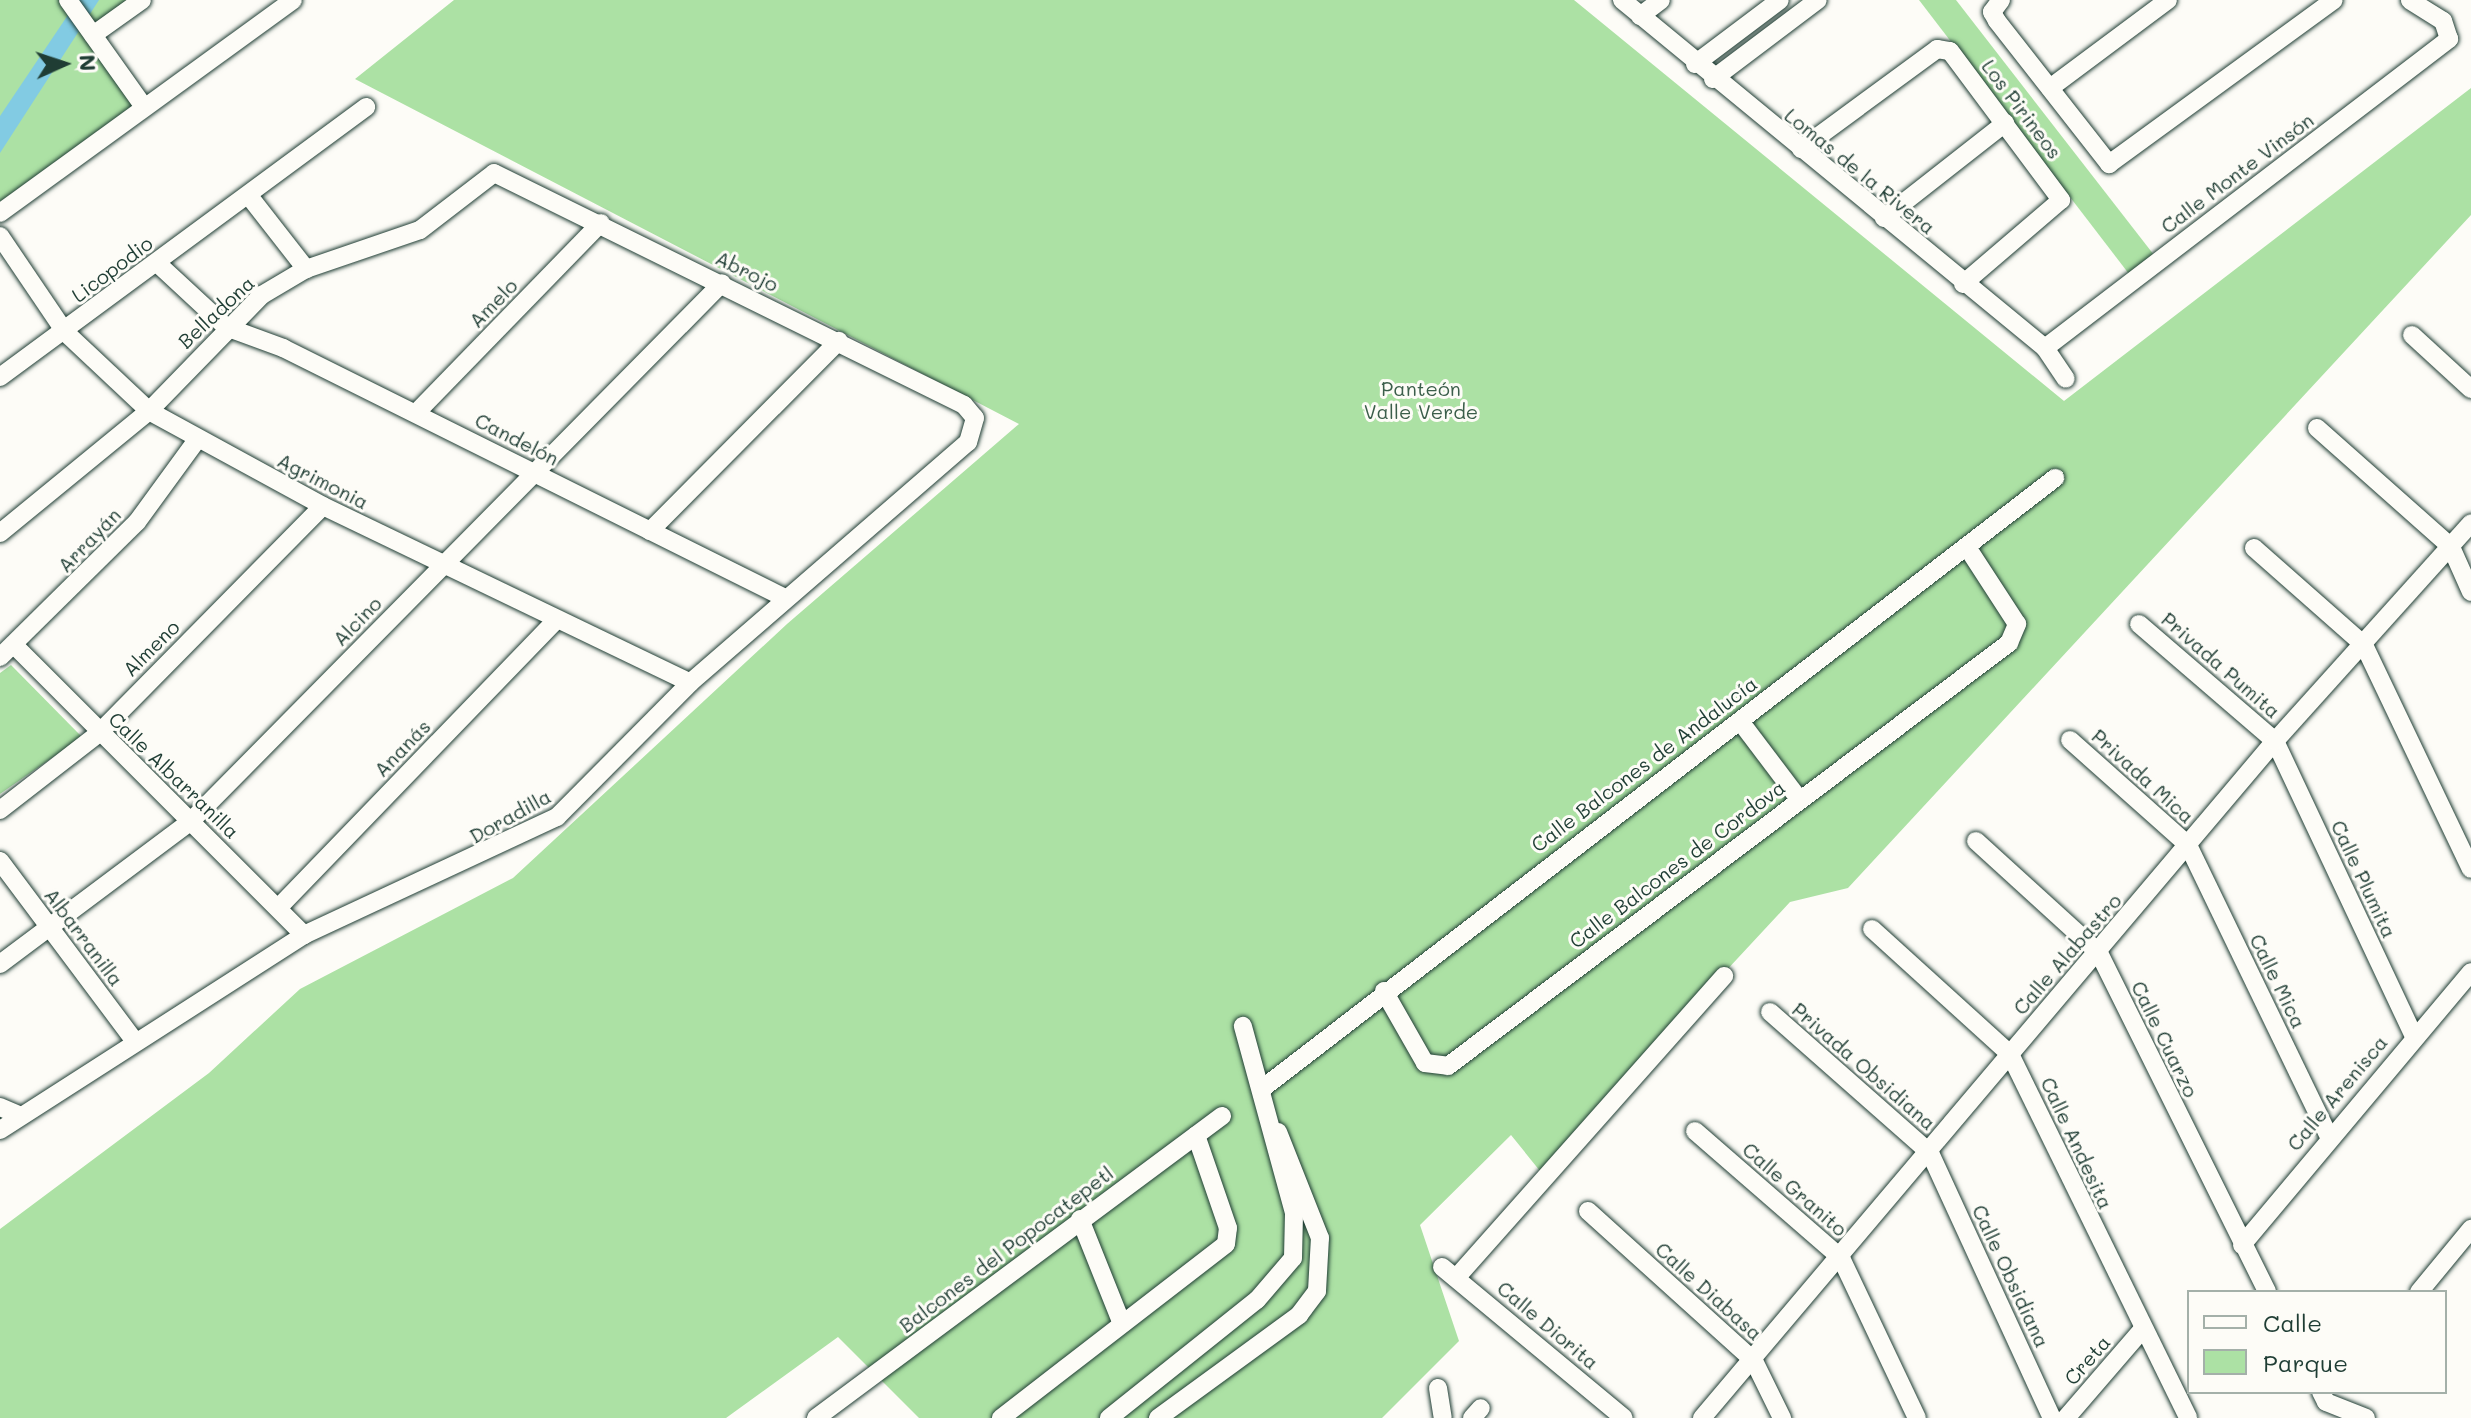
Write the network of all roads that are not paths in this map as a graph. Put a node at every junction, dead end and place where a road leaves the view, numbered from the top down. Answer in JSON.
{"nodes":[{"id":1,"x":68,"y":0,"type":"edge"},
{"id":2,"x":142,"y":0,"type":"edge"},
{"id":3,"x":293,"y":0,"type":"edge"},
{"id":4,"x":1622,"y":0,"type":"edge"},
{"id":5,"x":1661,"y":0,"type":"edge"},
{"id":6,"x":1780,"y":0,"type":"edge"},
{"id":7,"x":1818,"y":0,"type":"edge"},
{"id":8,"x":2168,"y":0,"type":"edge"},
{"id":9,"x":2334,"y":0,"type":"edge"},
{"id":10,"x":2410,"y":0,"type":"edge"},
{"id":11,"x":1997,"y":6,"type":"edge"},
{"id":12,"x":1640,"y":16,"type":"junction"},
{"id":13,"x":89,"y":29,"type":"junction"},
{"id":14,"x":1695,"y":64,"type":"junction"},
{"id":15,"x":1713,"y":79,"type":"junction"},
{"id":16,"x":2050,"y":88,"type":"junction"},
{"id":17,"x":144,"y":107,"type":"junction"},
{"id":18,"x":366,"y":107,"type":"dead end"},
{"id":19,"x":2005,"y":123,"type":"junction"},
{"id":20,"x":1801,"y":149,"type":"junction"},
{"id":21,"x":494,"y":173,"type":"joint"},
{"id":22,"x":249,"y":196,"type":"junction"},
{"id":23,"x":0,"y":213,"type":"edge"},
{"id":24,"x":1884,"y":218,"type":"junction"},
{"id":25,"x":601,"y":223,"type":"junction"},
{"id":26,"x":0,"y":236,"type":"edge"},
{"id":27,"x":157,"y":263,"type":"junction"},
{"id":28,"x":306,"y":269,"type":"junction"},
{"id":29,"x":722,"y":283,"type":"junction"},
{"id":30,"x":1963,"y":284,"type":"junction"},
{"id":31,"x":226,"y":327,"type":"junction"},
{"id":32,"x":65,"y":332,"type":"junction"},
{"id":33,"x":2412,"y":335,"type":"dead end"},
{"id":34,"x":839,"y":341,"type":"junction"},
{"id":35,"x":2045,"y":348,"type":"junction"},
{"id":36,"x":0,"y":377,"type":"edge"},
{"id":37,"x":2066,"y":379,"type":"dead end"},
{"id":38,"x":2471,"y":389,"type":"edge"},
{"id":39,"x":149,"y":411,"type":"junction"},
{"id":40,"x":416,"y":413,"type":"junction"},
{"id":41,"x":975,"y":418,"type":"joint"},
{"id":42,"x":2317,"y":428,"type":"dead end"},
{"id":43,"x":196,"y":441,"type":"junction"},
{"id":44,"x":534,"y":471,"type":"junction"},
{"id":45,"x":2055,"y":478,"type":"dead end"},
{"id":46,"x":323,"y":506,"type":"junction"},
{"id":47,"x":2471,"y":523,"type":"edge"},
{"id":48,"x":2,"y":528,"type":"edge"},
{"id":49,"x":650,"y":531,"type":"junction"},
{"id":50,"x":1967,"y":547,"type":"junction"},
{"id":51,"x":2451,"y":547,"type":"junction"},
{"id":52,"x":2254,"y":548,"type":"dead end"},
{"id":53,"x":442,"y":566,"type":"junction"},
{"id":54,"x":2471,"y":592,"type":"edge"},
{"id":55,"x":785,"y":598,"type":"junction"},
{"id":56,"x":556,"y":620,"type":"junction"},
{"id":57,"x":2139,"y":624,"type":"dead end"},
{"id":58,"x":2364,"y":645,"type":"junction"},
{"id":59,"x":8,"y":651,"type":"edge"},
{"id":60,"x":690,"y":683,"type":"junction"},
{"id":61,"x":1740,"y":721,"type":"junction"},
{"id":62,"x":98,"y":734,"type":"junction"},
{"id":63,"x":2070,"y":740,"type":"dead end"},
{"id":64,"x":2275,"y":741,"type":"junction"},
{"id":65,"x":1799,"y":799,"type":"junction"},
{"id":66,"x":0,"y":810,"type":"edge"},
{"id":67,"x":190,"y":822,"type":"junction"},
{"id":68,"x":1976,"y":841,"type":"dead end"},
{"id":69,"x":2188,"y":845,"type":"junction"},
{"id":70,"x":0,"y":861,"type":"edge"},
{"id":71,"x":2471,"y":869,"type":"edge"},
{"id":72,"x":280,"y":906,"type":"junction"},
{"id":73,"x":49,"y":928,"type":"junction"},
{"id":74,"x":1872,"y":929,"type":"dead end"},
{"id":75,"x":304,"y":935,"type":"junction"},
{"id":76,"x":2099,"y":953,"type":"junction"},
{"id":77,"x":0,"y":964,"type":"edge"},
{"id":78,"x":2471,"y":972,"type":"edge"},
{"id":79,"x":1724,"y":976,"type":"dead end"},
{"id":80,"x":1384,"y":991,"type":"junction"},
{"id":81,"x":1770,"y":1012,"type":"dead end"},
{"id":82,"x":1243,"y":1026,"type":"dead end"},
{"id":83,"x":2414,"y":1036,"type":"junction"},
{"id":84,"x":134,"y":1040,"type":"junction"},
{"id":85,"x":2010,"y":1054,"type":"junction"},
{"id":86,"x":1263,"y":1088,"type":"junction"},
{"id":87,"x":0,"y":1107,"type":"edge"},
{"id":88,"x":19,"y":1115,"type":"junction"},
{"id":89,"x":1222,"y":1116,"type":"dead end"},
{"id":90,"x":1273,"y":1123,"type":"junction"},
{"id":91,"x":0,"y":1130,"type":"edge"},
{"id":92,"x":1695,"y":1131,"type":"dead end"},
{"id":93,"x":1196,"y":1135,"type":"junction"},
{"id":94,"x":2328,"y":1135,"type":"junction"},
{"id":95,"x":1930,"y":1153,"type":"junction"},
{"id":96,"x":1588,"y":1211,"type":"dead end"},
{"id":97,"x":1080,"y":1219,"type":"junction"},
{"id":98,"x":2471,"y":1229,"type":"edge"},
{"id":99,"x":2242,"y":1245,"type":"junction"},
{"id":100,"x":1841,"y":1258,"type":"junction"},
{"id":101,"x":2266,"y":1290,"type":"edge"},
{"id":102,"x":2421,"y":1290,"type":"edge"},
{"id":103,"x":1122,"y":1324,"type":"junction"},
{"id":104,"x":2141,"y":1331,"type":"junction"},
{"id":105,"x":1754,"y":1361,"type":"junction"},
{"id":106,"x":1438,"y":1388,"type":"dead end"},
{"id":107,"x":2327,"y":1395,"type":"edge"},
{"id":108,"x":816,"y":1418,"type":"edge"},
{"id":109,"x":1001,"y":1418,"type":"edge"},
{"id":110,"x":1109,"y":1418,"type":"edge"},
{"id":111,"x":1158,"y":1418,"type":"edge"},
{"id":112,"x":1443,"y":1418,"type":"edge"},
{"id":113,"x":1624,"y":1418,"type":"edge"},
{"id":114,"x":1702,"y":1418,"type":"edge"},
{"id":115,"x":1782,"y":1418,"type":"edge"},
{"id":116,"x":1917,"y":1418,"type":"edge"},
{"id":117,"x":2052,"y":1418,"type":"edge"},
{"id":118,"x":2066,"y":1418,"type":"edge"},
{"id":119,"x":2188,"y":1418,"type":"edge"},
{"id":120,"x":2313,"y":1418,"type":"edge"},
{"id":121,"x":2366,"y":1418,"type":"edge"}],
"edges":[{"from":1,"to":13,"type":"street"},
{"from":2,"to":13,"type":"street"},
{"from":3,"to":17,"type":"street"},
{"from":4,"to":12,"type":"street","name":"Lomas de la Rivera"},
{"from":5,"to":12,"type":"street"},
{"from":6,"to":14,"type":"street"},
{"from":7,"to":15,"type":"street"},
{"from":8,"to":16,"type":"street"},
{"from":9,"to":16,"type":"street"},
{"from":10,"to":35,"type":"street","name":"Calle Monte Vinsón"},
{"from":11,"to":16,"type":"street"},
{"from":12,"to":14,"type":"street","name":"Lomas de la Rivera"},
{"from":13,"to":17,"type":"street"},
{"from":14,"to":15,"type":"street","name":"Lomas de la Rivera"},
{"from":15,"to":20,"type":"street","name":"Lomas de la Rivera"},
{"from":17,"to":23,"type":"street"},
{"from":18,"to":22,"type":"street","name":"Licopodio"},
{"from":19,"to":20,"type":"street","name":"Los Pirineos"},
{"from":19,"to":24,"type":"street"},
{"from":19,"to":30,"type":"street","name":"Los Pirineos"},
{"from":20,"to":24,"type":"street","name":"Lomas de la Rivera"},
{"from":21,"to":25,"type":"street","name":"Abrojo"},
{"from":21,"to":28,"type":"street","name":"Belladona"},
{"from":22,"to":27,"type":"street","name":"Licopodio"},
{"from":22,"to":28,"type":"street"},
{"from":24,"to":30,"type":"street","name":"Lomas de la Rivera"},
{"from":25,"to":29,"type":"street","name":"Abrojo"},
{"from":25,"to":40,"type":"street","name":"Amelo"},
{"from":26,"to":32,"type":"street","name":"Agrimonia"},
{"from":27,"to":31,"type":"street","name":"Candelón"},
{"from":27,"to":32,"type":"street","name":"Licopodio"},
{"from":28,"to":31,"type":"street","name":"Belladona"},
{"from":29,"to":34,"type":"street","name":"Abrojo"},
{"from":29,"to":44,"type":"street","name":"Alcino"},
{"from":30,"to":35,"type":"street","name":"Lomas de la Rivera"},
{"from":31,"to":39,"type":"street","name":"Belladona"},
{"from":31,"to":40,"type":"street","name":"Candelón"},
{"from":32,"to":36,"type":"street","name":"Licopodio"},
{"from":32,"to":39,"type":"street","name":"Agrimonia"},
{"from":33,"to":38,"type":"street"},
{"from":34,"to":41,"type":"street","name":"Abrojo"},
{"from":34,"to":49,"type":"street"},
{"from":35,"to":37,"type":"street","name":"Lomas de la Rivera"},
{"from":39,"to":43,"type":"street","name":"Agrimonia"},
{"from":39,"to":48,"type":"street","name":"Belladona"},
{"from":40,"to":44,"type":"street","name":"Candelón"},
{"from":41,"to":55,"type":"street","name":"Doradilla"},
{"from":42,"to":51,"type":"street"},
{"from":43,"to":46,"type":"street","name":"Agrimonia"},
{"from":43,"to":59,"type":"street","name":"Arrayán"},
{"from":44,"to":49,"type":"street","name":"Candelón"},
{"from":44,"to":53,"type":"street","name":"Alcino"},
{"from":45,"to":50,"type":"street","name":"Calle Balcones de Andalucía"},
{"from":46,"to":53,"type":"street","name":"Agrimonia"},
{"from":46,"to":62,"type":"street","name":"Almeno"},
{"from":47,"to":51,"type":"street","name":"Calle Alabastro"},
{"from":49,"to":55,"type":"street","name":"Candelón"},
{"from":50,"to":61,"type":"street","name":"Calle Balcones de Andalucía"},
{"from":50,"to":65,"type":"street","name":"Calle Balcones de Cordova"},
{"from":51,"to":54,"type":"street"},
{"from":51,"to":58,"type":"street","name":"Calle Alabastro"},
{"from":52,"to":58,"type":"street"},
{"from":53,"to":56,"type":"street","name":"Agrimonia"},
{"from":53,"to":67,"type":"street","name":"Alcino"},
{"from":55,"to":60,"type":"street","name":"Doradilla"},
{"from":56,"to":60,"type":"street","name":"Agrimonia"},
{"from":56,"to":72,"type":"street","name":"Ananás"},
{"from":57,"to":64,"type":"street","name":"Privada Pumita"},
{"from":58,"to":64,"type":"street","name":"Calle Alabastro"},
{"from":58,"to":71,"type":"street"},
{"from":59,"to":62,"type":"street","name":"Calle Albarranilla"},
{"from":60,"to":75,"type":"street","name":"Doradilla"},
{"from":61,"to":65,"type":"street"},
{"from":61,"to":80,"type":"street","name":"Calle Balcones de Andalucía"},
{"from":62,"to":66,"type":"street","name":"Almeno"},
{"from":62,"to":67,"type":"street","name":"Calle Albarranilla"},
{"from":63,"to":69,"type":"street","name":"Privada Mica"},
{"from":64,"to":69,"type":"street","name":"Calle Alabastro"},
{"from":64,"to":83,"type":"street","name":"Calle Plumita"},
{"from":65,"to":80,"type":"street","name":"Calle Balcones de Cordova"},
{"from":67,"to":72,"type":"street","name":"Calle Albarranilla"},
{"from":67,"to":73,"type":"street","name":"Alcino"},
{"from":68,"to":76,"type":"street","name":"Calle Cuarzo"},
{"from":69,"to":76,"type":"street","name":"Calle Alabastro"},
{"from":69,"to":94,"type":"street","name":"Calle Mica"},
{"from":70,"to":73,"type":"street","name":"Albarranilla"},
{"from":72,"to":75,"type":"street","name":"Calle Albarranilla"},
{"from":73,"to":77,"type":"street","name":"Alcino"},
{"from":73,"to":84,"type":"street","name":"Albarranilla"},
{"from":74,"to":85,"type":"street","name":"Calle Andesita"},
{"from":75,"to":84,"type":"street","name":"Doradilla"},
{"from":76,"to":85,"type":"street","name":"Calle Alabastro"},
{"from":76,"to":99,"type":"street","name":"Calle Cuarzo"},
{"from":78,"to":83,"type":"street","name":"Calle Arenisca"},
{"from":79,"to":113,"type":"street","name":"Calle Diorita"},
{"from":80,"to":86,"type":"street","name":"Calle Balcones de Andalucía"},
{"from":81,"to":95,"type":"street","name":"Privada Obsidiana"},
{"from":82,"to":86,"type":"street"},
{"from":83,"to":94,"type":"street","name":"Calle Arenisca"},
{"from":84,"to":88,"type":"street","name":"Doradilla"},
{"from":85,"to":95,"type":"street","name":"Calle Alabastro"},
{"from":85,"to":104,"type":"street","name":"Calle Andesita"},
{"from":86,"to":90,"type":"street"},
{"from":87,"to":88,"type":"street"},
{"from":88,"to":91,"type":"street","name":"Doradilla"},
{"from":89,"to":93,"type":"street","name":"Balcones del Popocatepetl"},
{"from":90,"to":110,"type":"street"},
{"from":90,"to":111,"type":"street"},
{"from":92,"to":100,"type":"street","name":"Calle Granito"},
{"from":93,"to":97,"type":"street","name":"Balcones del Popocatepetl"},
{"from":93,"to":103,"type":"street"},
{"from":94,"to":99,"type":"street","name":"Calle Arenisca"},
{"from":95,"to":100,"type":"street","name":"Calle Alabastro"},
{"from":95,"to":117,"type":"street","name":"Calle Obsidiana"},
{"from":96,"to":105,"type":"street","name":"Calle Diabasa"},
{"from":97,"to":103,"type":"street"},
{"from":97,"to":108,"type":"street","name":"Balcones del Popocatepetl"},
{"from":98,"to":102,"type":"street"},
{"from":99,"to":101,"type":"street","name":"Calle Cuarzo"},
{"from":100,"to":105,"type":"street","name":"Calle Alabastro"},
{"from":100,"to":116,"type":"street","name":"Calle Granito"},
{"from":103,"to":109,"type":"street"},
{"from":104,"to":118,"type":"street","name":"Creta"},
{"from":104,"to":119,"type":"street","name":"Calle Andesita"},
{"from":105,"to":114,"type":"street","name":"Calle Alabastro"},
{"from":105,"to":115,"type":"street","name":"Calle Diabasa"},
{"from":106,"to":112,"type":"street"},
{"from":107,"to":120,"type":"street"},
{"from":107,"to":121,"type":"street"}]}
